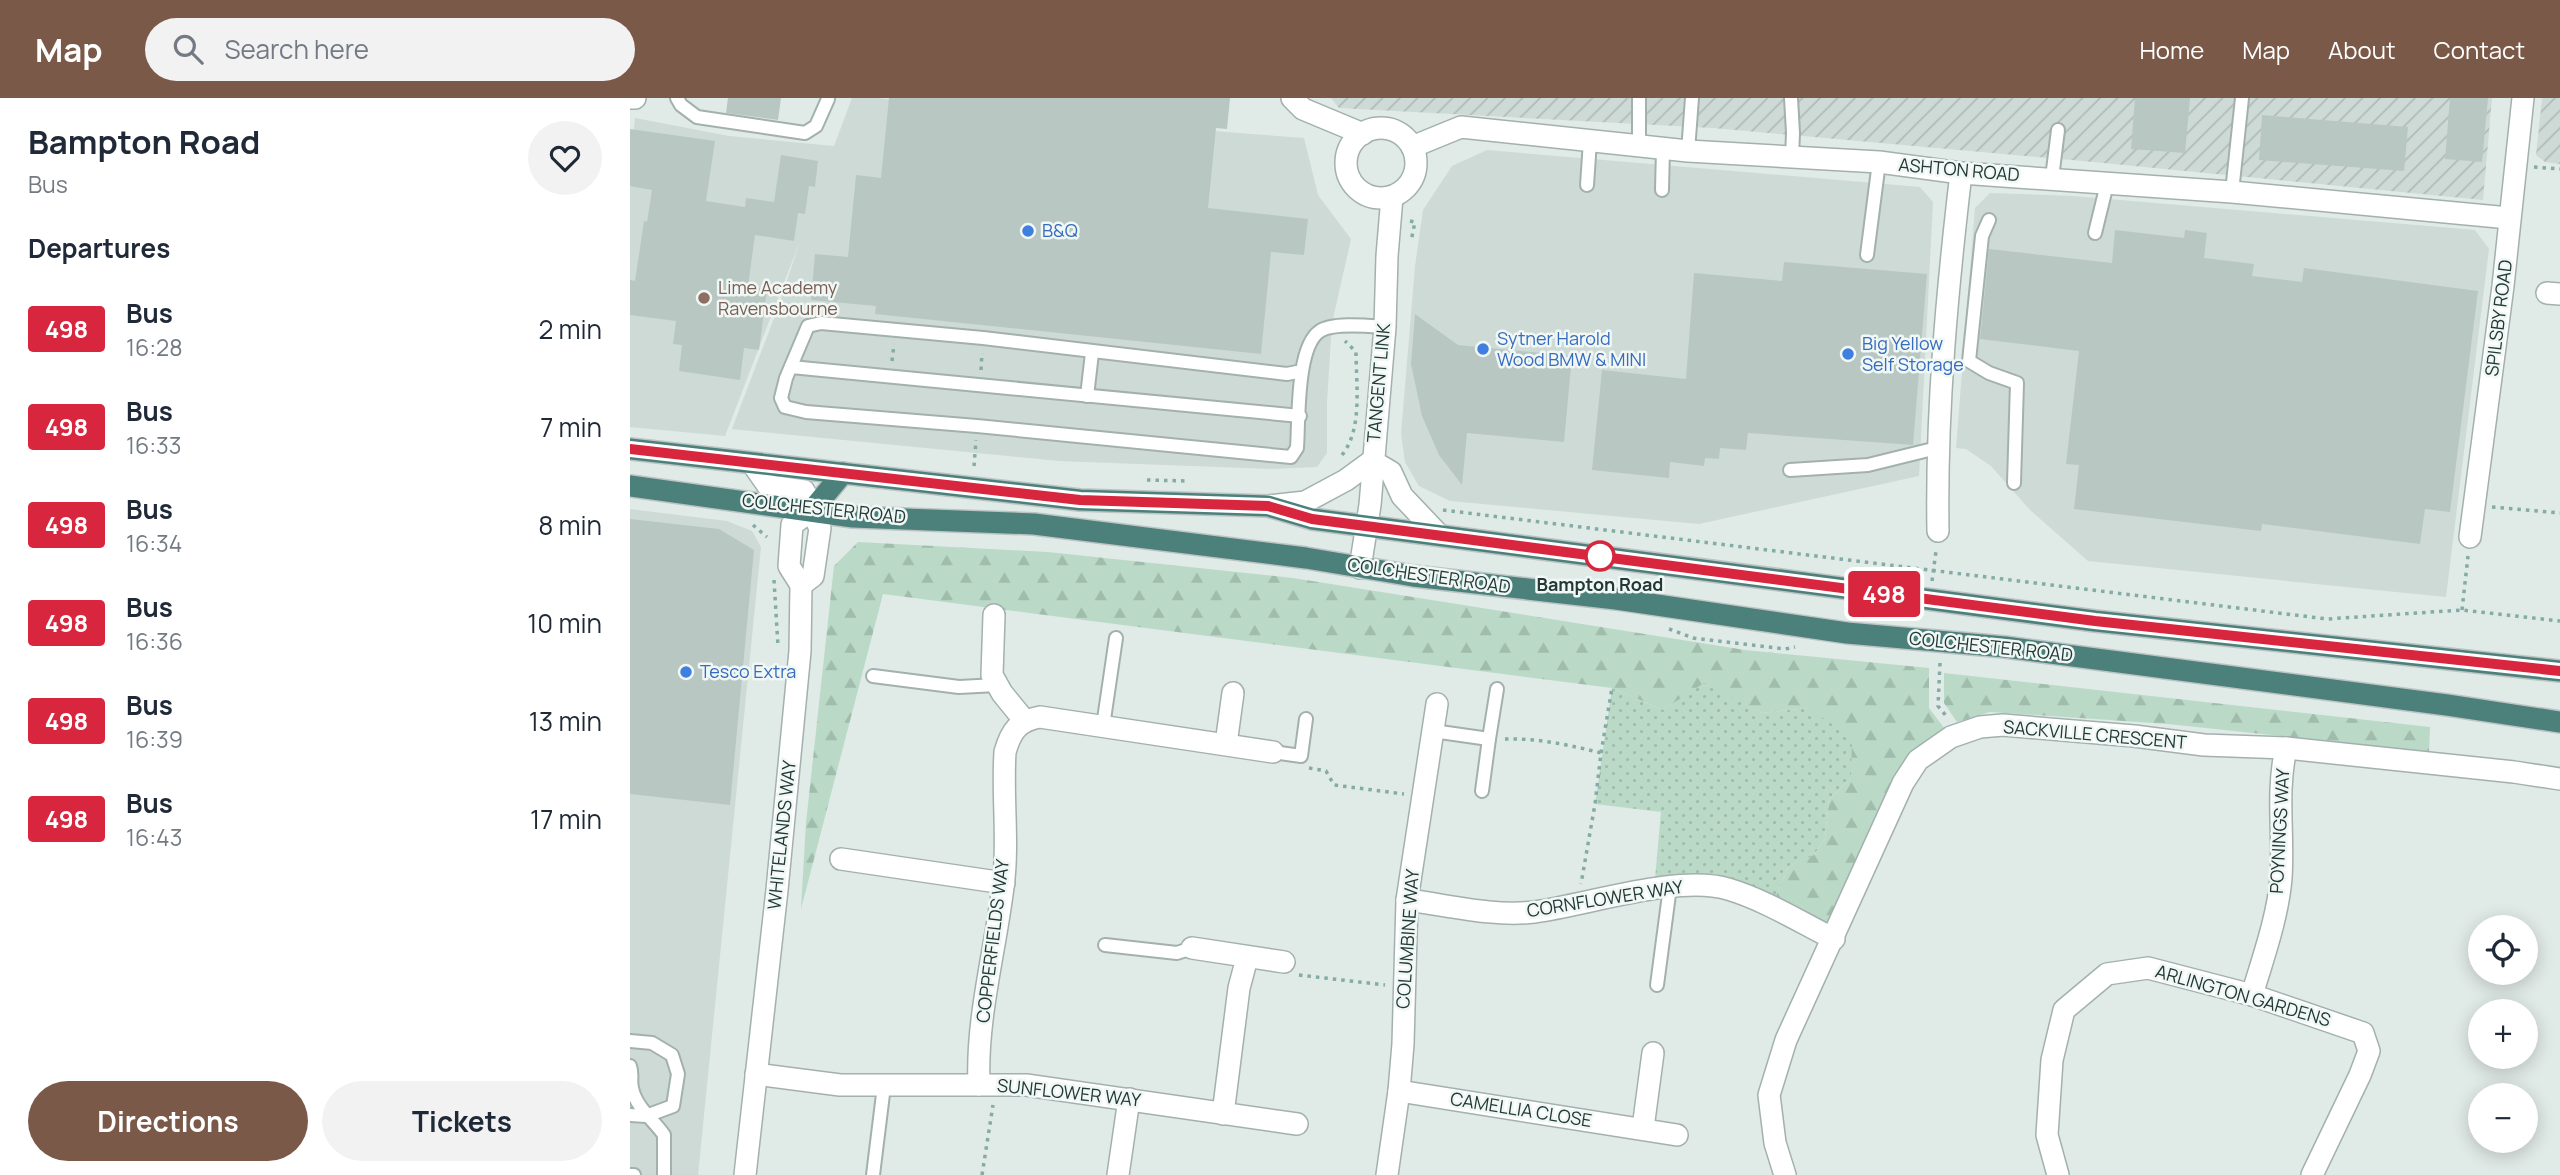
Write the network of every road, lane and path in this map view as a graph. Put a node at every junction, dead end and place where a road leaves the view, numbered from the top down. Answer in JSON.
{"nodes":[{"id":1,"x":677,"y":98,"type":"edge"},
{"id":2,"x":1293,"y":98,"type":"edge"},
{"id":3,"x":1639,"y":98,"type":"edge"},
{"id":4,"x":1692,"y":98,"type":"edge"},
{"id":5,"x":1791,"y":98,"type":"edge"},
{"id":6,"x":2242,"y":98,"type":"edge"},
{"id":7,"x":2524,"y":98,"type":"edge"},
{"id":8,"x":828,"y":99,"type":"edge"},
{"id":9,"x":2058,"y":130,"type":"dead end"},
{"id":10,"x":1363,"y":134,"type":"junction"},
{"id":11,"x":1590,"y":141,"type":"junction"},
{"id":12,"x":1639,"y":146,"type":"junction"},
{"id":13,"x":1412,"y":148,"type":"junction"},
{"id":14,"x":1663,"y":148,"type":"junction"},
{"id":15,"x":1688,"y":151,"type":"junction"},
{"id":16,"x":1792,"y":156,"type":"junction"},
{"id":17,"x":1879,"y":162,"type":"junction"},
{"id":18,"x":1961,"y":173,"type":"junction"},
{"id":19,"x":2052,"y":178,"type":"junction"},
{"id":20,"x":1587,"y":184,"type":"dead end"},
{"id":21,"x":2107,"y":184,"type":"junction"},
{"id":22,"x":1662,"y":190,"type":"dead end"},
{"id":23,"x":2232,"y":192,"type":"junction"},
{"id":24,"x":1392,"y":197,"type":"junction"},
{"id":25,"x":2510,"y":218,"type":"junction"},
{"id":26,"x":1989,"y":220,"type":"dead end"},
{"id":27,"x":2095,"y":233,"type":"dead end"},
{"id":28,"x":1867,"y":255,"type":"dead end"},
{"id":29,"x":1341,"y":327,"type":"junction"},
{"id":30,"x":1385,"y":327,"type":"junction"},
{"id":31,"x":1092,"y":353,"type":"junction"},
{"id":32,"x":791,"y":367,"type":"junction"},
{"id":33,"x":1303,"y":370,"type":"junction"},
{"id":34,"x":1087,"y":396,"type":"junction"},
{"id":35,"x":1300,"y":416,"type":"junction"},
{"id":36,"x":1353,"y":438,"type":"dead end"},
{"id":37,"x":1937,"y":448,"type":"junction"},
{"id":38,"x":630,"y":449,"type":"edge"},
{"id":39,"x":1372,"y":461,"type":"junction"},
{"id":40,"x":752,"y":463,"type":"junction"},
{"id":41,"x":974,"y":466,"type":"dead end"},
{"id":42,"x":986,"y":468,"type":"dead end"},
{"id":43,"x":1790,"y":470,"type":"dead end"},
{"id":44,"x":844,"y":473,"type":"junction"},
{"id":45,"x":1136,"y":480,"type":"dead end"},
{"id":46,"x":1199,"y":482,"type":"dead end"},
{"id":47,"x":2014,"y":484,"type":"dead end"},
{"id":48,"x":630,"y":486,"type":"edge"},
{"id":49,"x":2475,"y":505,"type":"junction"},
{"id":50,"x":1268,"y":506,"type":"junction"},
{"id":51,"x":1432,"y":508,"type":"dead end"},
{"id":52,"x":812,"y":509,"type":"junction"},
{"id":53,"x":2560,"y":513,"type":"edge"},
{"id":54,"x":1366,"y":524,"type":"junction"},
{"id":55,"x":1938,"y":531,"type":"dead end"},
{"id":56,"x":1440,"y":535,"type":"junction"},
{"id":57,"x":2470,"y":537,"type":"joint"},
{"id":58,"x":1360,"y":568,"type":"junction"},
{"id":59,"x":774,"y":574,"type":"dead end"},
{"id":60,"x":2462,"y":610,"type":"junction"},
{"id":61,"x":994,"y":615,"type":"dead end"},
{"id":62,"x":2560,"y":621,"type":"edge"},
{"id":63,"x":1116,"y":638,"type":"dead end"},
{"id":64,"x":777,"y":658,"type":"dead end"},
{"id":65,"x":1940,"y":663,"type":"dead end"},
{"id":66,"x":2560,"y":671,"type":"edge"},
{"id":67,"x":873,"y":677,"type":"dead end"},
{"id":68,"x":997,"y":685,"type":"junction"},
{"id":69,"x":1612,"y":688,"type":"dead end"},
{"id":70,"x":1497,"y":689,"type":"dead end"},
{"id":71,"x":1233,"y":693,"type":"dead end"},
{"id":72,"x":1437,"y":704,"type":"dead end"},
{"id":73,"x":1306,"y":719,"type":"dead end"},
{"id":74,"x":1024,"y":720,"type":"junction"},
{"id":75,"x":2560,"y":722,"type":"edge"},
{"id":76,"x":1103,"y":726,"type":"junction"},
{"id":77,"x":1433,"y":732,"type":"junction"},
{"id":78,"x":1958,"y":733,"type":"junction"},
{"id":79,"x":1489,"y":739,"type":"junction"},
{"id":80,"x":1226,"y":744,"type":"junction"},
{"id":81,"x":2286,"y":748,"type":"junction"},
{"id":82,"x":1273,"y":752,"type":"joint"},
{"id":83,"x":1601,"y":753,"type":"junction"},
{"id":84,"x":1299,"y":767,"type":"dead end"},
{"id":85,"x":2560,"y":779,"type":"edge"},
{"id":86,"x":1482,"y":791,"type":"dead end"},
{"id":87,"x":1423,"y":796,"type":"junction"},
{"id":88,"x":841,"y":859,"type":"dead end"},
{"id":89,"x":1004,"y":883,"type":"junction"},
{"id":90,"x":1670,"y":887,"type":"junction"},
{"id":91,"x":1407,"y":900,"type":"junction"},
{"id":92,"x":1578,"y":904,"type":"junction"},
{"id":93,"x":1833,"y":940,"type":"junction"},
{"id":94,"x":1105,"y":945,"type":"dead end"},
{"id":95,"x":1192,"y":948,"type":"joint"},
{"id":96,"x":1247,"y":958,"type":"junction"},
{"id":97,"x":1284,"y":962,"type":"joint"},
{"id":98,"x":1657,"y":985,"type":"dead end"},
{"id":99,"x":1404,"y":988,"type":"junction"},
{"id":100,"x":2252,"y":995,"type":"junction"},
{"id":101,"x":630,"y":1041,"type":"edge"},
{"id":102,"x":1653,"y":1053,"type":"dead end"},
{"id":103,"x":630,"y":1066,"type":"edge"},
{"id":104,"x":756,"y":1074,"type":"junction"},
{"id":105,"x":988,"y":1084,"type":"junction"},
{"id":106,"x":884,"y":1086,"type":"junction"},
{"id":107,"x":1399,"y":1091,"type":"junction"},
{"id":108,"x":1129,"y":1100,"type":"junction"},
{"id":109,"x":1223,"y":1114,"type":"junction"},
{"id":110,"x":630,"y":1115,"type":"edge"},
{"id":111,"x":646,"y":1116,"type":"junction"},
{"id":112,"x":1297,"y":1124,"type":"dead end"},
{"id":113,"x":1643,"y":1128,"type":"junction"},
{"id":114,"x":1677,"y":1135,"type":"dead end"},
{"id":115,"x":664,"y":1175,"type":"edge"},
{"id":116,"x":745,"y":1175,"type":"edge"},
{"id":117,"x":873,"y":1175,"type":"edge"},
{"id":118,"x":982,"y":1175,"type":"edge"},
{"id":119,"x":1118,"y":1175,"type":"edge"},
{"id":120,"x":1387,"y":1175,"type":"edge"},
{"id":121,"x":1785,"y":1175,"type":"edge"},
{"id":122,"x":2058,"y":1175,"type":"edge"},
{"id":123,"x":2312,"y":1175,"type":"edge"}],
"edges":[{"from":1,"to":8,"type":"lane"},
{"from":2,"to":10,"type":"street"},
{"from":3,"to":12,"type":"lane"},
{"from":4,"to":15,"type":"lane"},
{"from":5,"to":16,"type":"lane"},
{"from":6,"to":23,"type":"lane"},
{"from":7,"to":25,"type":"street","name":"SPILSBY ROAD"},
{"from":9,"to":19,"type":"lane"},
{"from":10,"to":13,"type":"street"},
{"from":10,"to":24,"type":"street"},
{"from":11,"to":12,"type":"street","name":"ASHTON ROAD"},
{"from":11,"to":13,"type":"street","name":"ASHTON ROAD"},
{"from":11,"to":20,"type":"lane"},
{"from":12,"to":14,"type":"street","name":"ASHTON ROAD"},
{"from":13,"to":24,"type":"street"},
{"from":14,"to":15,"type":"street","name":"ASHTON ROAD"},
{"from":14,"to":22,"type":"lane"},
{"from":15,"to":16,"type":"street","name":"ASHTON ROAD"},
{"from":16,"to":17,"type":"street","name":"ASHTON ROAD"},
{"from":17,"to":18,"type":"street","name":"ASHTON ROAD"},
{"from":17,"to":28,"type":"lane"},
{"from":18,"to":19,"type":"street","name":"ASHTON ROAD"},
{"from":18,"to":37,"type":"street"},
{"from":19,"to":21,"type":"street","name":"ASHTON ROAD"},
{"from":21,"to":23,"type":"street","name":"ASHTON ROAD"},
{"from":21,"to":27,"type":"lane"},
{"from":23,"to":25,"type":"street","name":"ASHTON ROAD"},
{"from":24,"to":30,"type":"street","name":"TANGENT LINK"},
{"from":25,"to":49,"type":"street","name":"SPILSBY ROAD"},
{"from":26,"to":47,"type":"lane"},
{"from":29,"to":30,"type":"lane"},
{"from":29,"to":33,"type":"lane"},
{"from":29,"to":36,"type":"path"},
{"from":30,"to":39,"type":"street","name":"TANGENT LINK"},
{"from":31,"to":32,"type":"lane"},
{"from":31,"to":33,"type":"lane"},
{"from":31,"to":34,"type":"lane"},
{"from":32,"to":34,"type":"lane"},
{"from":32,"to":35,"type":"lane"},
{"from":33,"to":35,"type":"lane"},
{"from":34,"to":35,"type":"lane"},
{"from":37,"to":43,"type":"lane"},
{"from":37,"to":55,"type":"street"},
{"from":38,"to":40,"type":"highway","name":"COLCHESTER ROAD"},
{"from":39,"to":50,"type":"street"},
{"from":39,"to":54,"type":"street","name":"TANGENT LINK"},
{"from":39,"to":56,"type":"street"},
{"from":40,"to":44,"type":"highway","name":"COLCHESTER ROAD"},
{"from":40,"to":52,"type":"street"},
{"from":41,"to":42,"type":"path"},
{"from":44,"to":50,"type":"highway","name":"COLCHESTER ROAD"},
{"from":44,"to":52,"type":"highway"},
{"from":45,"to":46,"type":"path"},
{"from":48,"to":52,"type":"highway","name":"COLCHESTER ROAD"},
{"from":49,"to":53,"type":"path"},
{"from":49,"to":57,"type":"street","name":"SPILSBY ROAD"},
{"from":50,"to":54,"type":"highway","name":"COLCHESTER ROAD"},
{"from":51,"to":60,"type":"path"},
{"from":52,"to":58,"type":"highway","name":"COLCHESTER ROAD"},
{"from":52,"to":104,"type":"street","name":"WHITELANDS WAY"},
{"from":54,"to":56,"type":"highway","name":"COLCHESTER ROAD"},
{"from":54,"to":58,"type":"street","name":"TANGENT LINK"},
{"from":56,"to":66,"type":"highway","name":"COLCHESTER ROAD"},
{"from":57,"to":60,"type":"path"},
{"from":58,"to":75,"type":"highway","name":"COLCHESTER ROAD"},
{"from":59,"to":64,"type":"path"},
{"from":60,"to":62,"type":"path"},
{"from":61,"to":68,"type":"street"},
{"from":63,"to":76,"type":"lane"},
{"from":65,"to":78,"type":"path"},
{"from":67,"to":68,"type":"lane"},
{"from":68,"to":74,"type":"street"},
{"from":69,"to":83,"type":"path"},
{"from":70,"to":79,"type":"lane"},
{"from":71,"to":80,"type":"street"},
{"from":72,"to":77,"type":"street","name":"COLUMBINE WAY"},
{"from":73,"to":82,"type":"lane"},
{"from":74,"to":76,"type":"street"},
{"from":74,"to":89,"type":"street","name":"COPPERFIELDS WAY"},
{"from":76,"to":80,"type":"street"},
{"from":77,"to":79,"type":"lane"},
{"from":77,"to":87,"type":"street","name":"COLUMBINE WAY"},
{"from":78,"to":81,"type":"street","name":"SACKVILLE CRESCENT"},
{"from":78,"to":93,"type":"street","name":"SACKVILLE CRESCENT"},
{"from":79,"to":83,"type":"path"},
{"from":79,"to":86,"type":"lane"},
{"from":80,"to":82,"type":"street"},
{"from":81,"to":85,"type":"street","name":"SACKVILLE CRESCENT"},
{"from":81,"to":100,"type":"street","name":"POYNINGS WAY"},
{"from":83,"to":92,"type":"path"},
{"from":84,"to":87,"type":"path"},
{"from":87,"to":91,"type":"street","name":"COLUMBINE WAY"},
{"from":88,"to":89,"type":"street"},
{"from":89,"to":105,"type":"street","name":"COPPERFIELDS WAY"},
{"from":90,"to":92,"type":"street","name":"CORNFLOWER WAY"},
{"from":90,"to":93,"type":"street","name":"CORNFLOWER WAY"},
{"from":90,"to":98,"type":"lane"},
{"from":91,"to":92,"type":"street","name":"CORNFLOWER WAY"},
{"from":91,"to":99,"type":"street","name":"COLUMBINE WAY"},
{"from":93,"to":121,"type":"street","name":"SACKVILLE CRESCENT"},
{"from":94,"to":95,"type":"lane"},
{"from":95,"to":96,"type":"street"},
{"from":96,"to":97,"type":"street"},
{"from":96,"to":109,"type":"street"},
{"from":97,"to":99,"type":"path"},
{"from":99,"to":107,"type":"street","name":"COLUMBINE WAY"},
{"from":100,"to":122,"type":"street","name":"ARLINGTON GARDENS"},
{"from":100,"to":123,"type":"street","name":"ARLINGTON GARDENS"},
{"from":101,"to":111,"type":"lane"},
{"from":102,"to":113,"type":"street"},
{"from":103,"to":111,"type":"lane"},
{"from":104,"to":106,"type":"street","name":"SUNFLOWER WAY"},
{"from":104,"to":116,"type":"street","name":"WHITELANDS WAY"},
{"from":105,"to":106,"type":"street","name":"SUNFLOWER WAY"},
{"from":105,"to":108,"type":"street","name":"SUNFLOWER WAY"},
{"from":105,"to":118,"type":"path"},
{"from":106,"to":117,"type":"lane"},
{"from":107,"to":113,"type":"street","name":"CAMELLIA CLOSE"},
{"from":107,"to":120,"type":"street","name":"COLUMBINE WAY"},
{"from":108,"to":109,"type":"street","name":"SUNFLOWER WAY"},
{"from":108,"to":119,"type":"street"},
{"from":109,"to":112,"type":"street","name":"SUNFLOWER WAY"},
{"from":110,"to":111,"type":"lane"},
{"from":111,"to":115,"type":"lane"},
{"from":113,"to":114,"type":"street","name":"CAMELLIA CLOSE"}]}
